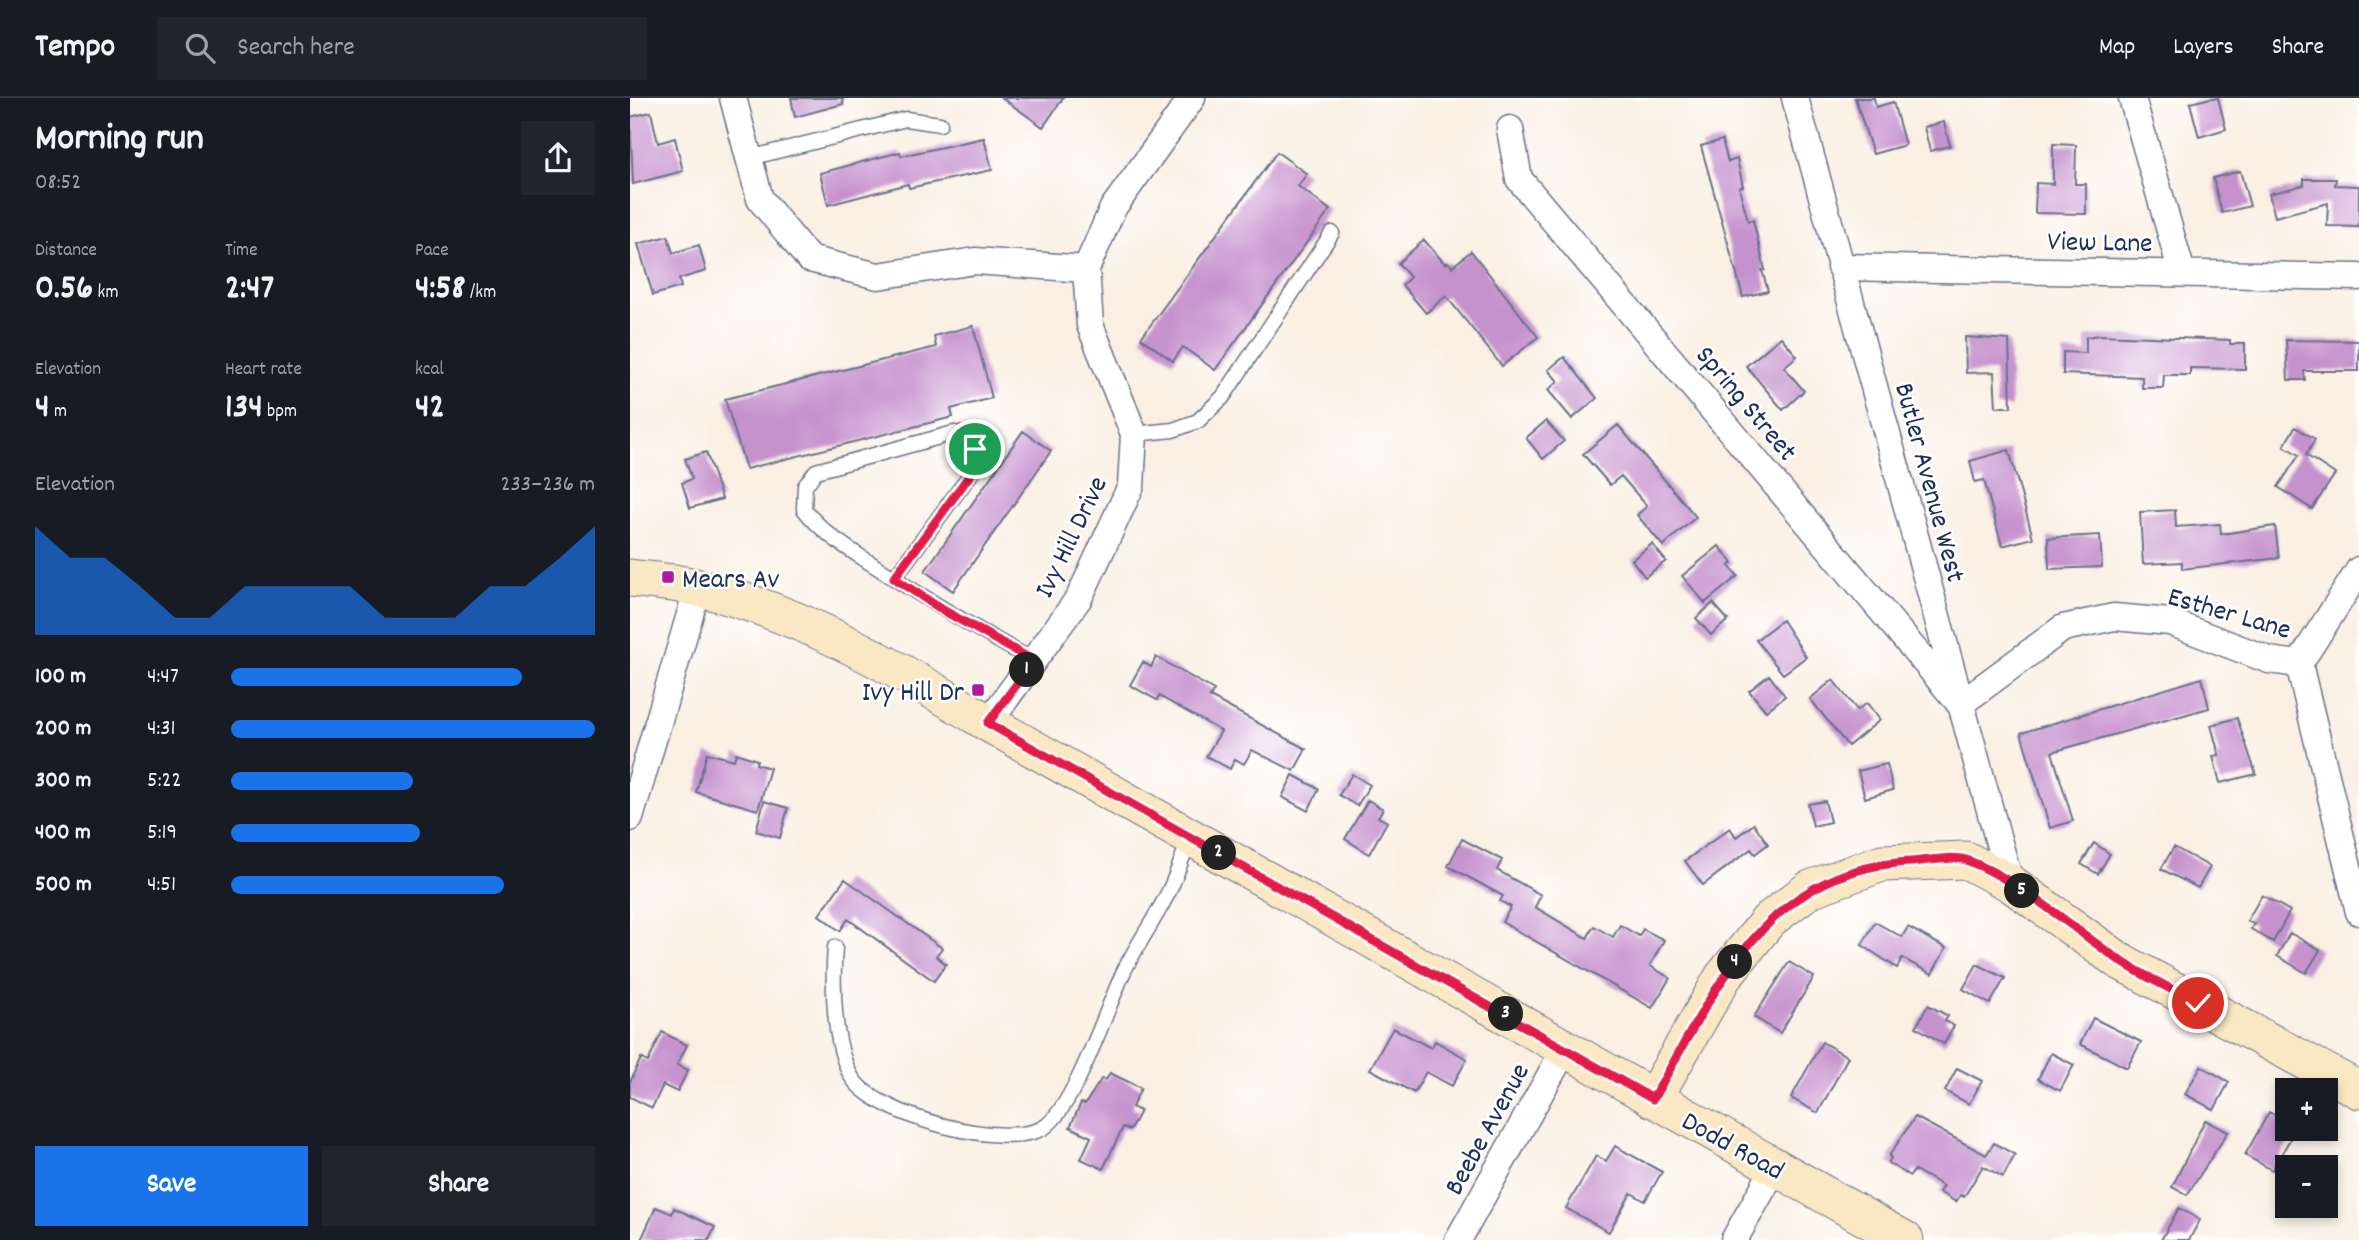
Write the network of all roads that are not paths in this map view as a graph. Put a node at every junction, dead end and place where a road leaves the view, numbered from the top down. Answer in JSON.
{"nodes":[{"id":1,"x":733,"y":98,"type":"edge"},
{"id":2,"x":1192,"y":98,"type":"edge"},
{"id":3,"x":1795,"y":98,"type":"edge"},
{"id":4,"x":2132,"y":98,"type":"edge"},
{"id":5,"x":940,"y":124,"type":"dead end"},
{"id":6,"x":1510,"y":129,"type":"dead end"},
{"id":7,"x":749,"y":158,"type":"junction"},
{"id":8,"x":1332,"y":233,"type":"dead end"},
{"id":9,"x":1840,"y":267,"type":"junction"},
{"id":10,"x":1086,"y":269,"type":"junction"},
{"id":11,"x":2182,"y":273,"type":"junction"},
{"id":12,"x":2359,"y":277,"type":"edge"},
{"id":13,"x":1134,"y":433,"type":"junction"},
{"id":14,"x":2359,"y":570,"type":"edge"},
{"id":15,"x":630,"y":578,"type":"edge"},
{"id":16,"x":894,"y":578,"type":"junction"},
{"id":17,"x":698,"y":587,"type":"junction"},
{"id":18,"x":1034,"y":661,"type":"junction"},
{"id":19,"x":2299,"y":664,"type":"junction"},
{"id":20,"x":1960,"y":704,"type":"junction"},
{"id":21,"x":988,"y":723,"type":"junction"},
{"id":22,"x":630,"y":818,"type":"edge"},
{"id":23,"x":1190,"y":837,"type":"junction"},
{"id":24,"x":2010,"y":883,"type":"junction"},
{"id":25,"x":2359,"y":912,"type":"edge"},
{"id":26,"x":835,"y":947,"type":"dead end"},
{"id":27,"x":1566,"y":1047,"type":"junction"},
{"id":28,"x":2359,"y":1090,"type":"edge"},
{"id":29,"x":1653,"y":1099,"type":"junction"},
{"id":30,"x":1776,"y":1167,"type":"junction"},
{"id":31,"x":1458,"y":1240,"type":"edge"},
{"id":32,"x":1734,"y":1240,"type":"edge"},
{"id":33,"x":1905,"y":1240,"type":"edge"}],
"edges":[{"from":1,"to":7,"type":"street"},
{"from":2,"to":10,"type":"street","name":"Ivy Hill Drive"},
{"from":3,"to":9,"type":"street","name":"Butler Avenue West"},
{"from":4,"to":11,"type":"street"},
{"from":5,"to":7,"type":"lane"},
{"from":6,"to":20,"type":"street","name":"Spring Street"},
{"from":7,"to":10,"type":"street"},
{"from":8,"to":13,"type":"lane"},
{"from":9,"to":11,"type":"street","name":"View Lane"},
{"from":9,"to":20,"type":"street","name":"Butler Avenue West"},
{"from":10,"to":13,"type":"street","name":"Ivy Hill Drive"},
{"from":11,"to":12,"type":"street","name":"View Lane"},
{"from":13,"to":18,"type":"street","name":"Ivy Hill Drive"},
{"from":14,"to":19,"type":"street"},
{"from":15,"to":17,"type":"main road","name":"Dodd Road"},
{"from":16,"to":16,"type":"lane"},
{"from":16,"to":18,"type":"lane"},
{"from":17,"to":21,"type":"main road","name":"Dodd Road"},
{"from":17,"to":22,"type":"street"},
{"from":18,"to":21,"type":"street","name":"Ivy Hill Drive"},
{"from":19,"to":20,"type":"street","name":"Esther Lane"},
{"from":19,"to":25,"type":"street"},
{"from":20,"to":24,"type":"street","name":"Butler Avenue West"},
{"from":21,"to":23,"type":"main road","name":"Dodd Road"},
{"from":23,"to":26,"type":"lane"},
{"from":23,"to":27,"type":"main road","name":"Dodd Road"},
{"from":24,"to":28,"type":"main road"},
{"from":24,"to":29,"type":"main road"},
{"from":27,"to":29,"type":"main road","name":"Dodd Road"},
{"from":27,"to":31,"type":"street","name":"Beebe Avenue"},
{"from":29,"to":30,"type":"main road","name":"Dodd Road"},
{"from":30,"to":32,"type":"street"},
{"from":30,"to":33,"type":"main road","name":"Dodd Road"}]}
